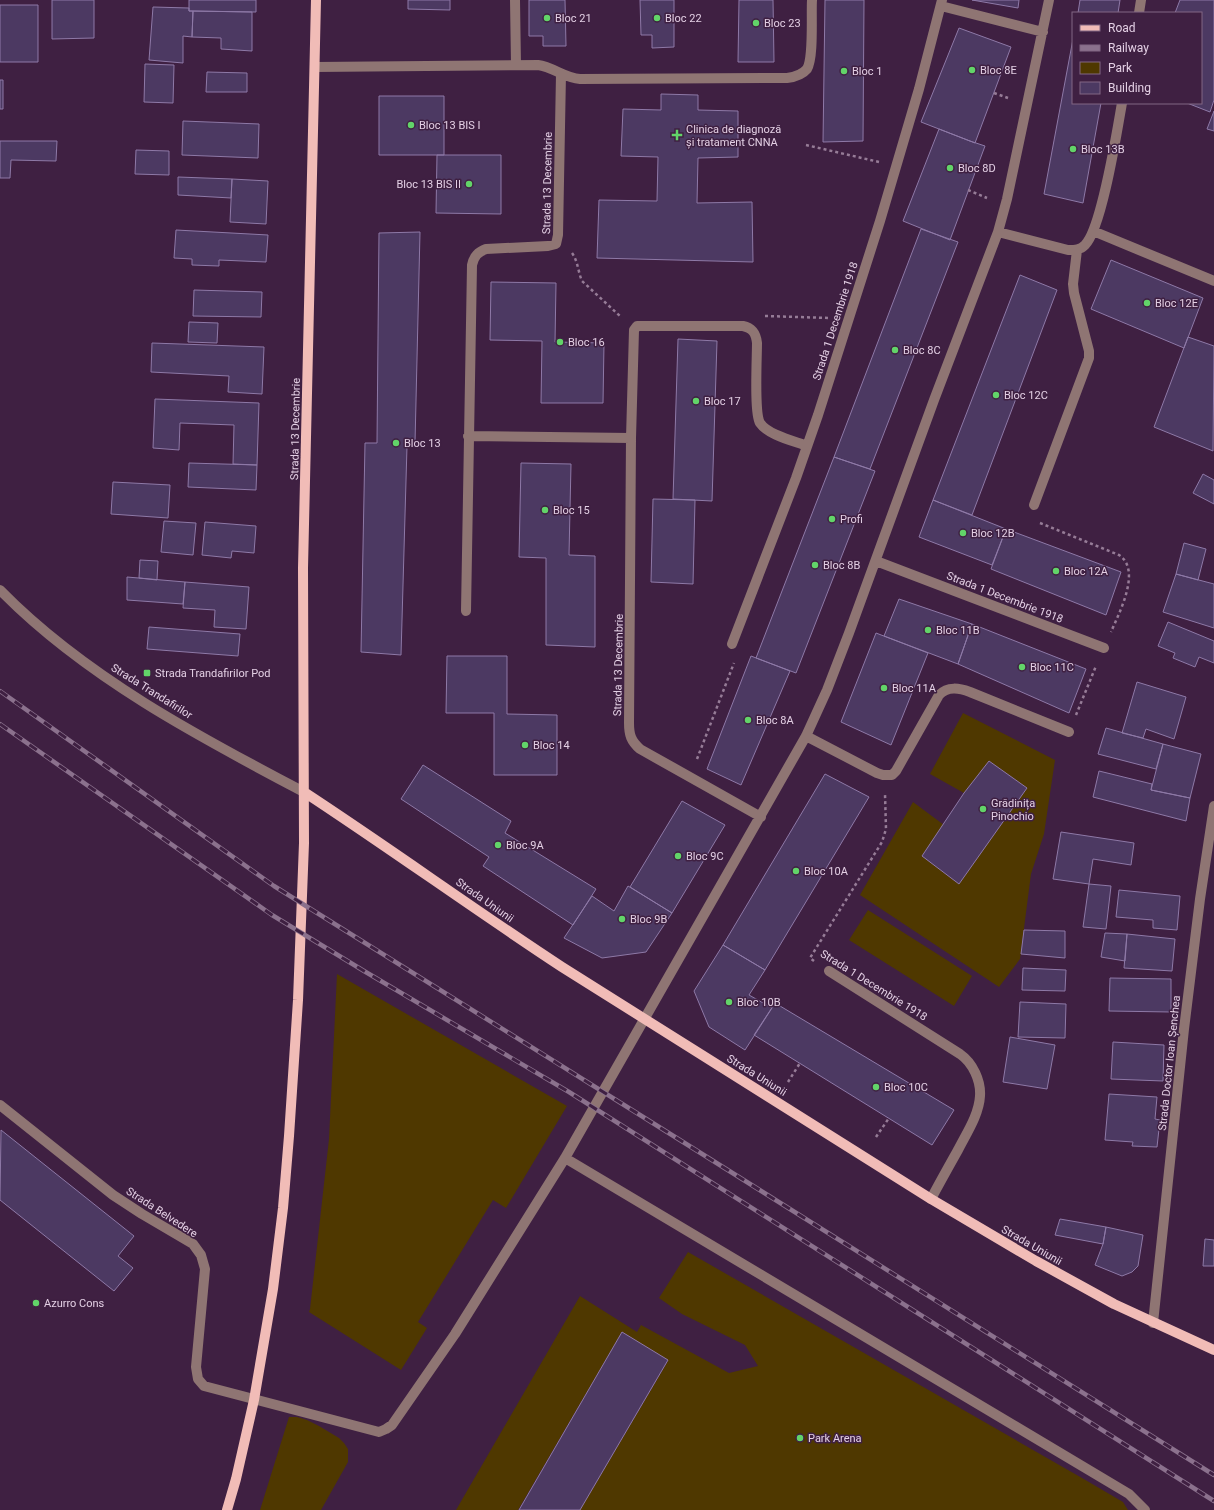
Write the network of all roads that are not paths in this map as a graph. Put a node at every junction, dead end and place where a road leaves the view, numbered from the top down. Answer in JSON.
{"nodes":[{"id":1,"x":316,"y":0,"type":"edge"},
{"id":2,"x":516,"y":0,"type":"edge"},
{"id":3,"x":812,"y":0,"type":"edge"},
{"id":4,"x":1049,"y":0,"type":"edge"},
{"id":5,"x":1141,"y":0,"type":"edge"},
{"id":6,"x":941,"y":3,"type":"edge"},
{"id":7,"x":1139,"y":12,"type":"edge"},
{"id":8,"x":1043,"y":32,"type":"junction"},
{"id":9,"x":516,"y":65,"type":"junction"},
{"id":10,"x":315,"y":67,"type":"junction"},
{"id":11,"x":561,"y":74,"type":"junction"},
{"id":12,"x":1122,"y":104,"type":"edge"},
{"id":13,"x":1093,"y":231,"type":"junction"},
{"id":14,"x":998,"y":232,"type":"junction"},
{"id":15,"x":1077,"y":250,"type":"junction"},
{"id":16,"x":1214,"y":281,"type":"edge"},
{"id":17,"x":468,"y":436,"type":"junction"},
{"id":18,"x":631,"y":438,"type":"junction"},
{"id":19,"x":807,"y":446,"type":"junction"},
{"id":20,"x":1034,"y":505,"type":"road end"},
{"id":21,"x":876,"y":561,"type":"junction"},
{"id":22,"x":0,"y":590,"type":"edge"},
{"id":23,"x":466,"y":611,"type":"dead end"},
{"id":24,"x":732,"y":644,"type":"road end"},
{"id":25,"x":1104,"y":648,"type":"road end"},
{"id":26,"x":1068,"y":732,"type":"road end"},
{"id":27,"x":806,"y":736,"type":"junction"},
{"id":28,"x":304,"y":792,"type":"junction"},
{"id":29,"x":1214,"y":806,"type":"edge"},
{"id":30,"x":761,"y":817,"type":"junction"},
{"id":31,"x":830,"y":971,"type":"road end"},
{"id":32,"x":644,"y":1019,"type":"junction"},
{"id":33,"x":0,"y":1105,"type":"edge"},
{"id":34,"x":565,"y":1158,"type":"junction"},
{"id":35,"x":931,"y":1199,"type":"junction"},
{"id":36,"x":1153,"y":1323,"type":"junction"},
{"id":37,"x":1214,"y":1350,"type":"edge"},
{"id":38,"x":254,"y":1400,"type":"junction"},
{"id":39,"x":227,"y":1510,"type":"edge"},
{"id":40,"x":1145,"y":1510,"type":"edge"}],
"edges":[{"from":1,"to":10,"type":"main road","name":"Strada 13 Decembrie"},
{"from":2,"to":9,"type":"street"},
{"from":3,"to":11,"type":"street"},
{"from":4,"to":8,"type":"street"},
{"from":5,"to":7,"type":"street"},
{"from":6,"to":8,"type":"street"},
{"from":6,"to":19,"type":"street","name":"Strada 1 Decembrie 1918"},
{"from":8,"to":14,"type":"street"},
{"from":9,"to":10,"type":"street"},
{"from":9,"to":11,"type":"street"},
{"from":10,"to":28,"type":"main road","name":"Strada 13 Decembrie"},
{"from":11,"to":17,"type":"street","name":"Strada 13 Decembrie"},
{"from":12,"to":13,"type":"street"},
{"from":13,"to":15,"type":"street"},
{"from":13,"to":16,"type":"street"},
{"from":14,"to":15,"type":"street"},
{"from":14,"to":21,"type":"street"},
{"from":15,"to":20,"type":"street"},
{"from":17,"to":18,"type":"street"},
{"from":17,"to":23,"type":"street","name":"Strada 13 Decembrie"},
{"from":18,"to":19,"type":"street","name":"Strada 13 Decembrie"},
{"from":18,"to":30,"type":"street","name":"Strada 13 Decembrie"},
{"from":19,"to":24,"type":"street","name":"Strada 1 Decembrie 1918"},
{"from":21,"to":25,"type":"street","name":"Strada 1 Decembrie 1918"},
{"from":21,"to":27,"type":"street"},
{"from":22,"to":28,"type":"street","name":"Strada Trandafirilor"},
{"from":26,"to":27,"type":"street"},
{"from":27,"to":30,"type":"street"},
{"from":28,"to":32,"type":"main road","name":"Strada Uniunii"},
{"from":28,"to":38,"type":"main road","name":"Strada 13 Decembrie"},
{"from":29,"to":36,"type":"street","name":"Strada Doctor Ioan Șenchea"},
{"from":30,"to":32,"type":"street"},
{"from":31,"to":35,"type":"street","name":"Strada 1 Decembrie 1918"},
{"from":32,"to":34,"type":"street","name":"Strada Belvedere"},
{"from":32,"to":35,"type":"main road","name":"Strada Uniunii"},
{"from":33,"to":38,"type":"street","name":"Strada Belvedere"},
{"from":34,"to":38,"type":"street","name":"Strada Belvedere"},
{"from":34,"to":40,"type":"street"},
{"from":35,"to":36,"type":"main road","name":"Strada Uniunii"},
{"from":36,"to":37,"type":"main road","name":"Strada Uniunii"},
{"from":38,"to":39,"type":"main road","name":"Strada 13 Decembrie"}]}
